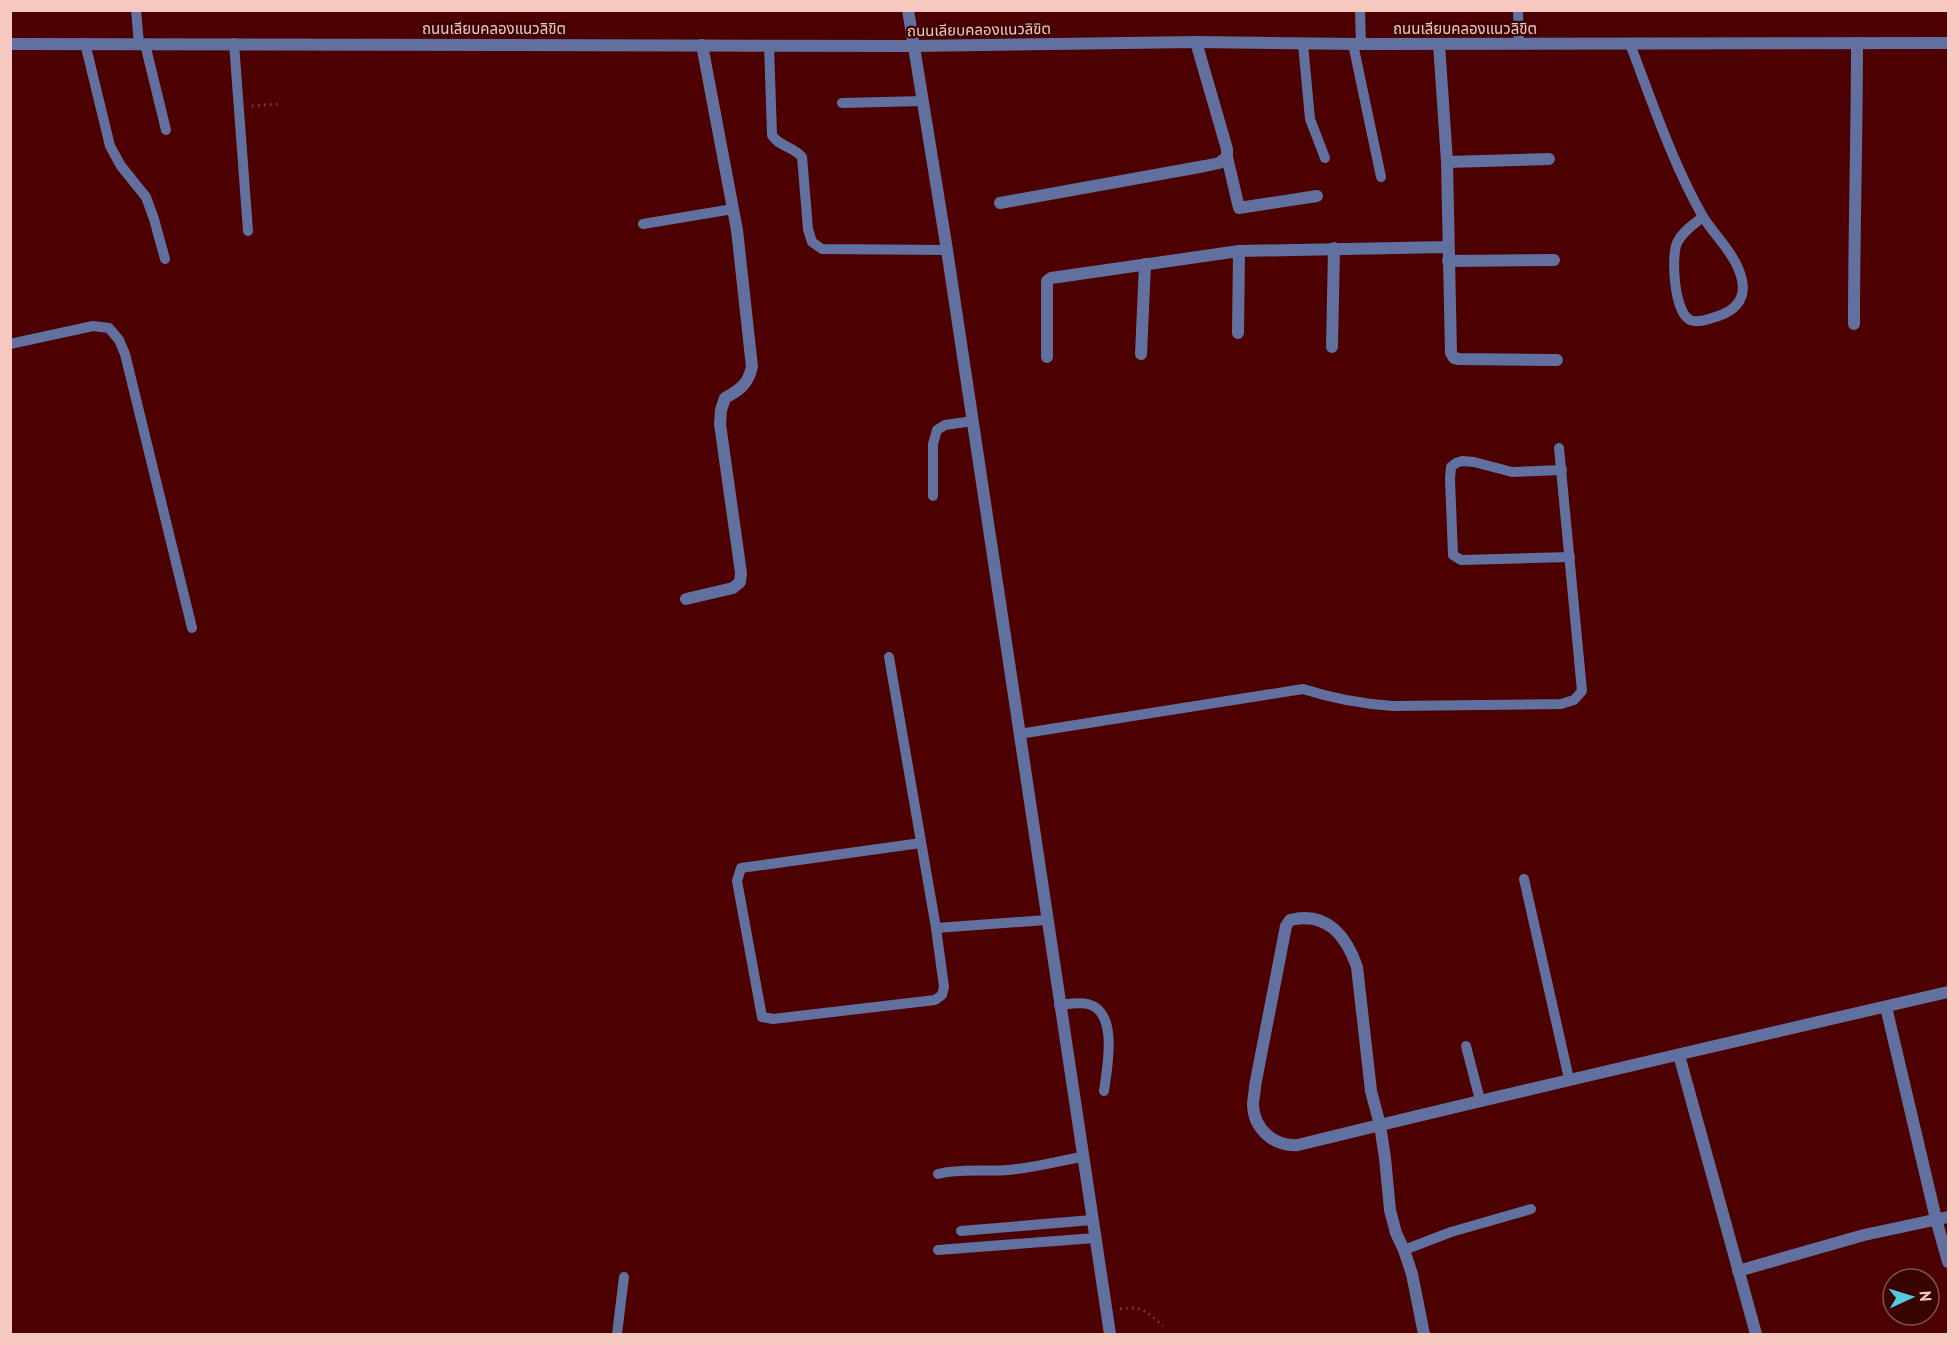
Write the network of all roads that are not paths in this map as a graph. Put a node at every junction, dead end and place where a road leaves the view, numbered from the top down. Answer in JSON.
{"nodes":[{"id":1,"x":136,"y":10,"type":"edge"},
{"id":2,"x":908,"y":10,"type":"edge"},
{"id":3,"x":1360,"y":10,"type":"edge"},
{"id":4,"x":1518,"y":10,"type":"edge"},
{"id":5,"x":1196,"y":42,"type":"junction"},
{"id":6,"x":85,"y":43,"type":"junction"},
{"id":7,"x":234,"y":43,"type":"junction"},
{"id":8,"x":1857,"y":43,"type":"junction"},
{"id":9,"x":1948,"y":43,"type":"edge"},
{"id":10,"x":10,"y":44,"type":"edge"},
{"id":11,"x":142,"y":44,"type":"junction"},
{"id":12,"x":1303,"y":44,"type":"junction"},
{"id":13,"x":1357,"y":44,"type":"junction"},
{"id":14,"x":1439,"y":44,"type":"junction"},
{"id":15,"x":1520,"y":44,"type":"junction"},
{"id":16,"x":1630,"y":44,"type":"junction"},
{"id":17,"x":702,"y":45,"type":"junction"},
{"id":18,"x":769,"y":45,"type":"junction"},
{"id":19,"x":914,"y":46,"type":"junction"},
{"id":20,"x":923,"y":101,"type":"junction"},
{"id":21,"x":842,"y":103,"type":"dead end"},
{"id":22,"x":166,"y":130,"type":"dead end"},
{"id":23,"x":1227,"y":157,"type":"junction"},
{"id":24,"x":1325,"y":158,"type":"dead end"},
{"id":25,"x":1549,"y":159,"type":"dead end"},
{"id":26,"x":1447,"y":162,"type":"junction"},
{"id":27,"x":1382,"y":177,"type":"dead end"},
{"id":28,"x":1317,"y":196,"type":"dead end"},
{"id":29,"x":1000,"y":203,"type":"dead end"},
{"id":30,"x":733,"y":209,"type":"junction"},
{"id":31,"x":1703,"y":217,"type":"junction"},
{"id":32,"x":643,"y":224,"type":"dead end"},
{"id":33,"x":248,"y":231,"type":"dead end"},
{"id":34,"x":1448,"y":247,"type":"junction"},
{"id":35,"x":1334,"y":249,"type":"junction"},
{"id":36,"x":947,"y":250,"type":"junction"},
{"id":37,"x":1239,"y":251,"type":"junction"},
{"id":38,"x":165,"y":259,"type":"dead end"},
{"id":39,"x":1554,"y":260,"type":"dead end"},
{"id":40,"x":1448,"y":261,"type":"junction"},
{"id":41,"x":1144,"y":264,"type":"junction"},
{"id":42,"x":1854,"y":324,"type":"dead end"},
{"id":43,"x":1238,"y":333,"type":"dead end"},
{"id":44,"x":10,"y":344,"type":"edge"},
{"id":45,"x":1332,"y":347,"type":"dead end"},
{"id":46,"x":1141,"y":354,"type":"dead end"},
{"id":47,"x":1047,"y":357,"type":"dead end"},
{"id":48,"x":1557,"y":360,"type":"dead end"},
{"id":49,"x":973,"y":421,"type":"junction"},
{"id":50,"x":1559,"y":448,"type":"dead end"},
{"id":51,"x":1562,"y":471,"type":"junction"},
{"id":52,"x":933,"y":496,"type":"dead end"},
{"id":53,"x":1570,"y":556,"type":"junction"},
{"id":54,"x":686,"y":599,"type":"dead end"},
{"id":55,"x":192,"y":628,"type":"dead end"},
{"id":56,"x":889,"y":657,"type":"dead end"},
{"id":57,"x":1019,"y":734,"type":"junction"},
{"id":58,"x":921,"y":843,"type":"junction"},
{"id":59,"x":1524,"y":879,"type":"dead end"},
{"id":60,"x":1046,"y":920,"type":"junction"},
{"id":61,"x":936,"y":928,"type":"junction"},
{"id":62,"x":1948,"y":992,"type":"edge"},
{"id":63,"x":1059,"y":1005,"type":"junction"},
{"id":64,"x":1886,"y":1007,"type":"junction"},
{"id":65,"x":1466,"y":1046,"type":"dead end"},
{"id":66,"x":1679,"y":1055,"type":"junction"},
{"id":67,"x":1569,"y":1079,"type":"junction"},
{"id":68,"x":1104,"y":1090,"type":"dead end"},
{"id":69,"x":1480,"y":1100,"type":"junction"},
{"id":70,"x":1380,"y":1125,"type":"junction"},
{"id":71,"x":1082,"y":1157,"type":"junction"},
{"id":72,"x":938,"y":1174,"type":"dead end"},
{"id":73,"x":1531,"y":1209,"type":"dead end"},
{"id":74,"x":1942,"y":1218,"type":"edge"},
{"id":75,"x":1092,"y":1220,"type":"junction"},
{"id":76,"x":961,"y":1231,"type":"dead end"},
{"id":77,"x":1095,"y":1238,"type":"junction"},
{"id":78,"x":938,"y":1250,"type":"dead end"},
{"id":79,"x":1404,"y":1250,"type":"junction"},
{"id":80,"x":1948,"y":1262,"type":"edge"},
{"id":81,"x":1738,"y":1271,"type":"junction"},
{"id":82,"x":624,"y":1277,"type":"dead end"},
{"id":83,"x":617,"y":1335,"type":"edge"},
{"id":84,"x":1110,"y":1335,"type":"edge"},
{"id":85,"x":1424,"y":1335,"type":"edge"},
{"id":86,"x":1756,"y":1335,"type":"edge"}],
"edges":[{"from":1,"to":11,"type":"lane"},
{"from":2,"to":19,"type":"street"},
{"from":3,"to":13,"type":"lane"},
{"from":4,"to":15,"type":"lane"},
{"from":5,"to":12,"type":"street","name":"ถนนเลียบคลองแนวลิขิต"},
{"from":5,"to":19,"type":"street","name":"ถนนเลียบคลองแนวลิขิต"},
{"from":5,"to":23,"type":"street"},
{"from":6,"to":10,"type":"street","name":"ถนนเลียบคลองแนวลิขิต"},
{"from":6,"to":11,"type":"street","name":"ถนนเลียบคลองแนวลิขิต"},
{"from":6,"to":38,"type":"lane"},
{"from":7,"to":11,"type":"street","name":"ถนนเลียบคลองแนวลิขิต"},
{"from":7,"to":17,"type":"street","name":"ถนนเลียบคลองแนวลิขิต"},
{"from":7,"to":33,"type":"lane"},
{"from":8,"to":9,"type":"street","name":"ถนนเลียบคลองแนวลิขิต"},
{"from":8,"to":16,"type":"street","name":"ถนนเลียบคลองแนวลิขิต"},
{"from":8,"to":42,"type":"street"},
{"from":11,"to":22,"type":"lane"},
{"from":12,"to":13,"type":"street","name":"ถนนเลียบคลองแนวลิขิต"},
{"from":12,"to":24,"type":"lane"},
{"from":13,"to":14,"type":"street","name":"ถนนเลียบคลองแนวลิขิต"},
{"from":13,"to":27,"type":"lane"},
{"from":14,"to":15,"type":"street","name":"ถนนเลียบคลองแนวลิขิต"},
{"from":14,"to":26,"type":"street"},
{"from":15,"to":16,"type":"street","name":"ถนนเลียบคลองแนวลิขิต"},
{"from":16,"to":31,"type":"lane"},
{"from":17,"to":18,"type":"street","name":"ถนนเลียบคลองแนวลิขิต"},
{"from":17,"to":30,"type":"street"},
{"from":18,"to":19,"type":"street","name":"ถนนเลียบคลองแนวลิขิต"},
{"from":18,"to":36,"type":"lane"},
{"from":19,"to":20,"type":"street"},
{"from":20,"to":21,"type":"lane"},
{"from":20,"to":36,"type":"street"},
{"from":23,"to":28,"type":"street"},
{"from":23,"to":29,"type":"street"},
{"from":25,"to":26,"type":"street"},
{"from":26,"to":34,"type":"street"},
{"from":30,"to":32,"type":"lane"},
{"from":30,"to":54,"type":"street"},
{"from":31,"to":31,"type":"lane"},
{"from":34,"to":35,"type":"street"},
{"from":34,"to":40,"type":"street"},
{"from":35,"to":37,"type":"street"},
{"from":35,"to":45,"type":"street"},
{"from":36,"to":49,"type":"street"},
{"from":37,"to":41,"type":"street"},
{"from":37,"to":43,"type":"street"},
{"from":39,"to":40,"type":"street"},
{"from":40,"to":48,"type":"street"},
{"from":41,"to":46,"type":"street"},
{"from":41,"to":47,"type":"street"},
{"from":44,"to":55,"type":"lane"},
{"from":49,"to":52,"type":"lane"},
{"from":49,"to":57,"type":"street"},
{"from":50,"to":51,"type":"lane"},
{"from":51,"to":53,"type":"lane"},
{"from":51,"to":53,"type":"lane"},
{"from":53,"to":57,"type":"lane"},
{"from":56,"to":58,"type":"lane"},
{"from":57,"to":60,"type":"street"},
{"from":58,"to":61,"type":"lane"},
{"from":58,"to":61,"type":"lane"},
{"from":59,"to":67,"type":"lane"},
{"from":60,"to":61,"type":"lane"},
{"from":60,"to":63,"type":"street"},
{"from":62,"to":64,"type":"street"},
{"from":63,"to":68,"type":"lane"},
{"from":63,"to":71,"type":"street"},
{"from":64,"to":66,"type":"street"},
{"from":64,"to":74,"type":"street"},
{"from":65,"to":69,"type":"lane"},
{"from":66,"to":67,"type":"street"},
{"from":66,"to":81,"type":"street"},
{"from":67,"to":69,"type":"street"},
{"from":69,"to":70,"type":"street"},
{"from":70,"to":70,"type":"street"},
{"from":70,"to":79,"type":"street"},
{"from":71,"to":72,"type":"lane"},
{"from":71,"to":75,"type":"street"},
{"from":73,"to":79,"type":"lane"},
{"from":74,"to":80,"type":"street"},
{"from":74,"to":81,"type":"street"},
{"from":75,"to":76,"type":"lane"},
{"from":75,"to":77,"type":"street"},
{"from":77,"to":78,"type":"lane"},
{"from":77,"to":84,"type":"street"},
{"from":79,"to":85,"type":"street"},
{"from":81,"to":86,"type":"street"},
{"from":82,"to":83,"type":"lane"}]}
